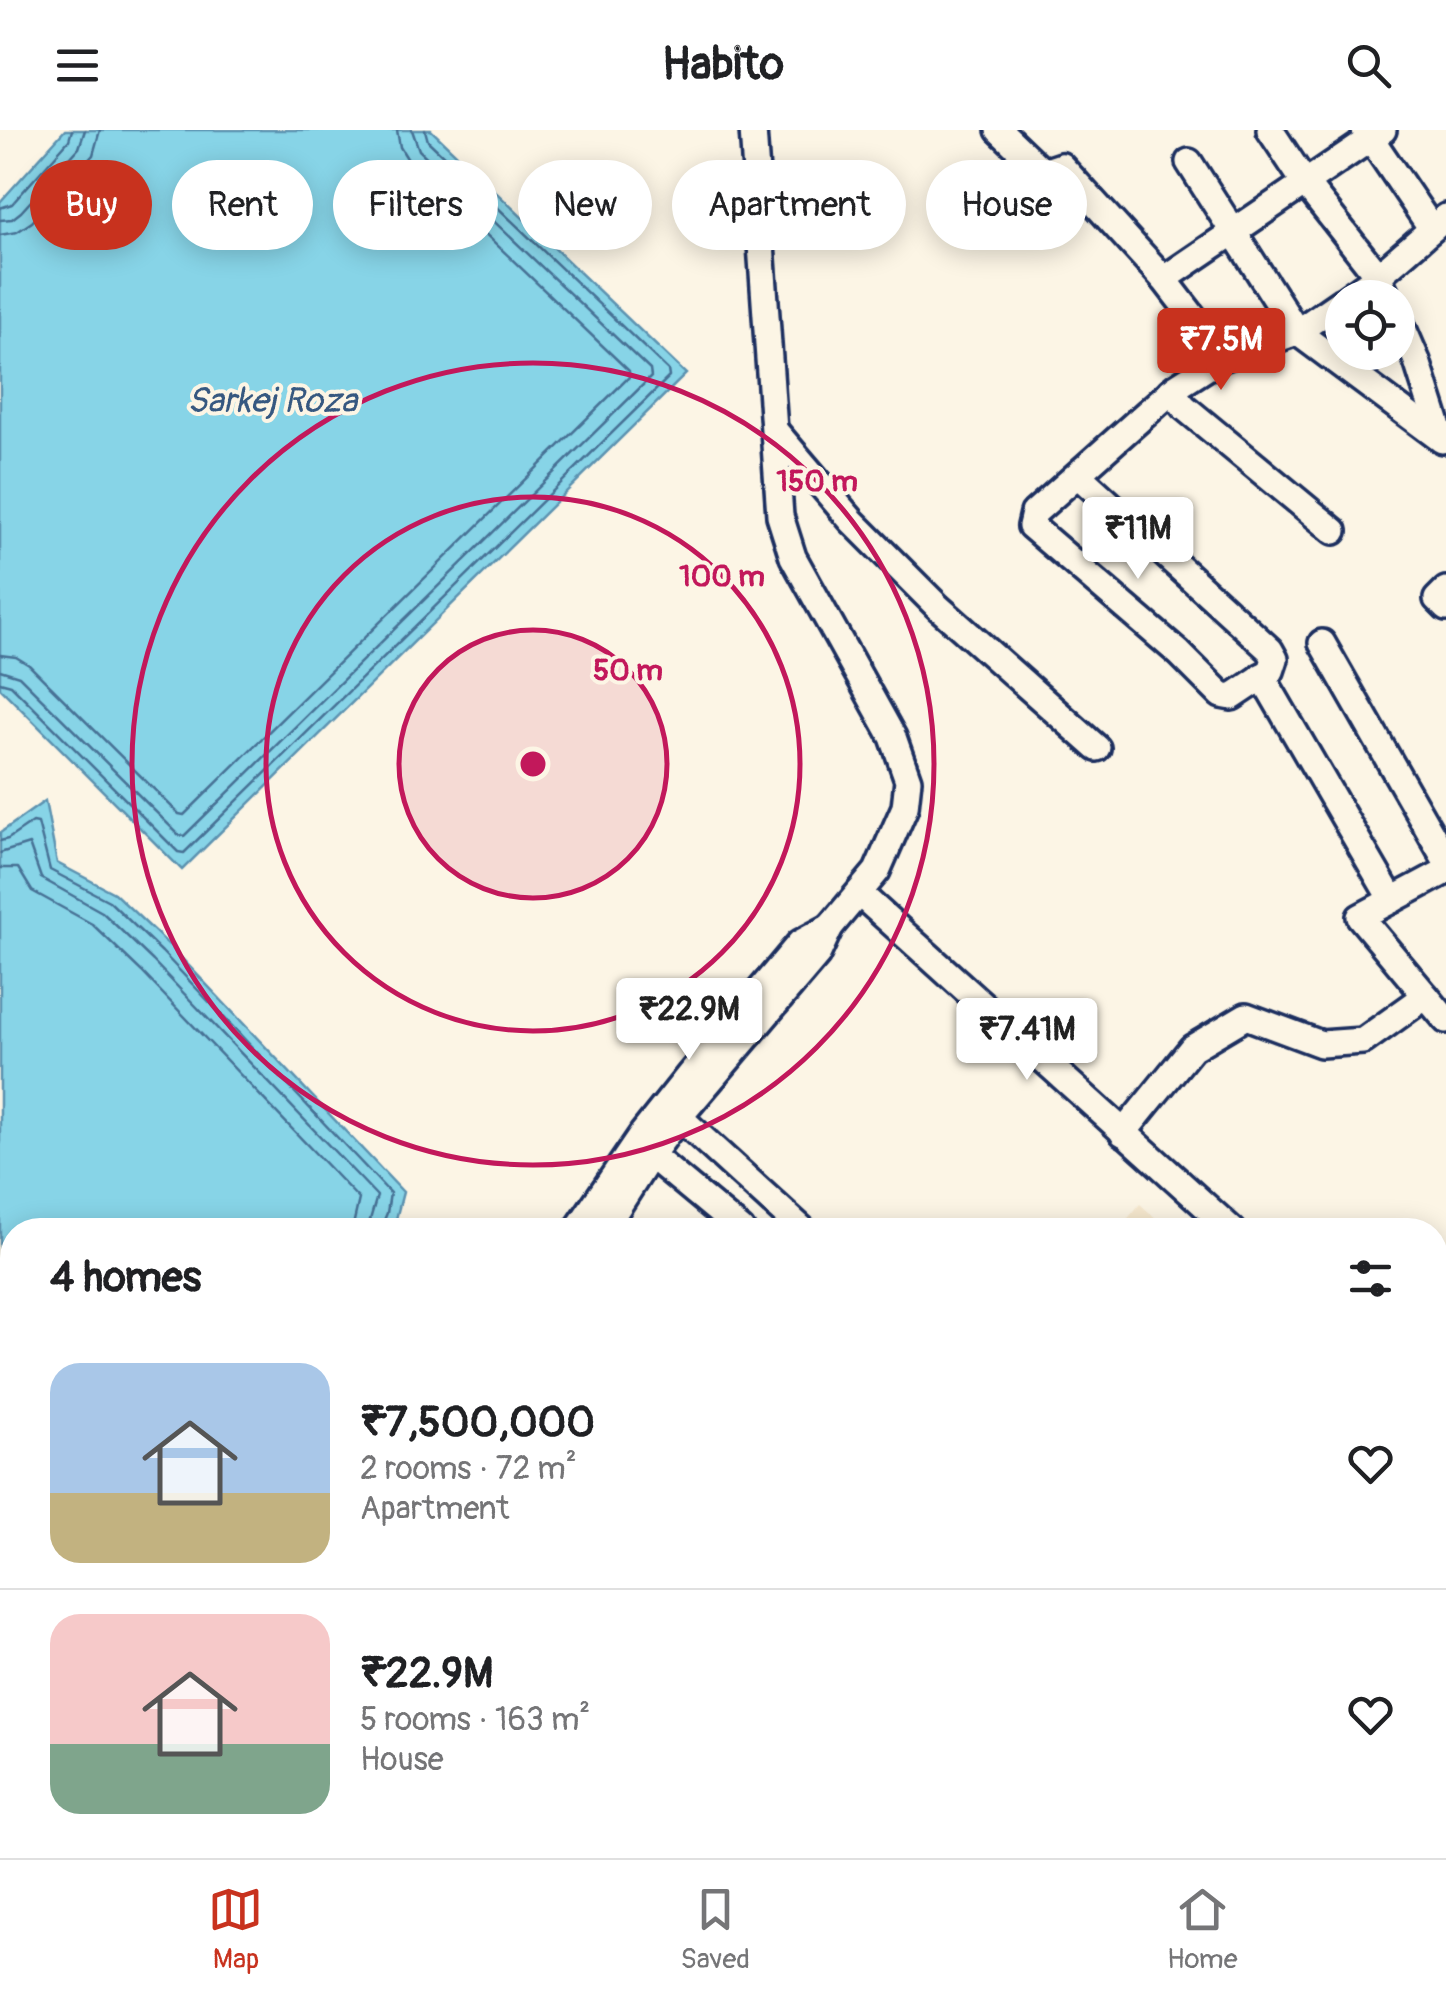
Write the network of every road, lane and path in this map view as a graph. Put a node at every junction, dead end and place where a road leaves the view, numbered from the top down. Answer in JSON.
{"nodes":[{"id":1,"x":753,"y":130,"type":"edge"},
{"id":2,"x":999,"y":130,"type":"edge"},
{"id":3,"x":1270,"y":130,"type":"edge"},
{"id":4,"x":1372,"y":133,"type":"edge"},
{"id":5,"x":1189,"y":162,"type":"dead end"},
{"id":6,"x":1305,"y":183,"type":"junction"},
{"id":7,"x":1439,"y":223,"type":"edge"},
{"id":8,"x":1234,"y":232,"type":"junction"},
{"id":9,"x":1164,"y":279,"type":"junction"},
{"id":10,"x":1379,"y":280,"type":"edge"},
{"id":11,"x":1389,"y":280,"type":"edge"},
{"id":12,"x":1325,"y":313,"type":"edge"},
{"id":13,"x":1298,"y":332,"type":"junction"},
{"id":14,"x":1325,"y":352,"type":"edge"},
{"id":15,"x":1415,"y":356,"type":"edge"},
{"id":16,"x":1220,"y":359,"type":"junction"},
{"id":17,"x":1349,"y":370,"type":"edge"},
{"id":18,"x":1171,"y":391,"type":"junction"},
{"id":19,"x":776,"y":432,"type":"junction"},
{"id":20,"x":1078,"y":475,"type":"junction"},
{"id":21,"x":1334,"y":531,"type":"dead end"},
{"id":22,"x":1446,"y":590,"type":"edge"},
{"id":23,"x":1446,"y":608,"type":"edge"},
{"id":24,"x":1322,"y":643,"type":"dead end"},
{"id":25,"x":1262,"y":676,"type":"junction"},
{"id":26,"x":1096,"y":748,"type":"dead end"},
{"id":27,"x":1446,"y":860,"type":"edge"},
{"id":28,"x":1446,"y":870,"type":"edge"},
{"id":29,"x":860,"y":894,"type":"junction"},
{"id":30,"x":1392,"y":900,"type":"junction"},
{"id":31,"x":1426,"y":996,"type":"junction"},
{"id":32,"x":1446,"y":1020,"type":"edge"},
{"id":33,"x":745,"y":1025,"type":"junction"},
{"id":34,"x":680,"y":1117,"type":"junction"},
{"id":35,"x":1122,"y":1133,"type":"junction"},
{"id":36,"x":643,"y":1149,"type":"junction"},
{"id":37,"x":588,"y":1218,"type":"edge"},
{"id":38,"x":608,"y":1218,"type":"edge"},
{"id":39,"x":726,"y":1218,"type":"edge"},
{"id":40,"x":790,"y":1218,"type":"edge"},
{"id":41,"x":1218,"y":1218,"type":"edge"}],
"edges":[{"from":1,"to":19,"type":"street"},
{"from":2,"to":9,"type":"street"},
{"from":3,"to":6,"type":"street"},
{"from":4,"to":6,"type":"street"},
{"from":4,"to":7,"type":"street"},
{"from":5,"to":8,"type":"street"},
{"from":6,"to":8,"type":"street"},
{"from":6,"to":10,"type":"street"},
{"from":7,"to":11,"type":"street"},
{"from":8,"to":9,"type":"street"},
{"from":8,"to":13,"type":"street"},
{"from":9,"to":16,"type":"street"},
{"from":12,"to":13,"type":"street"},
{"from":13,"to":14,"type":"street"},
{"from":13,"to":16,"type":"street"},
{"from":15,"to":17,"type":"street"},
{"from":16,"to":18,"type":"street"},
{"from":18,"to":20,"type":"street"},
{"from":18,"to":21,"type":"street"},
{"from":19,"to":26,"type":"street"},
{"from":19,"to":29,"type":"street"},
{"from":20,"to":25,"type":"street"},
{"from":20,"to":25,"type":"street"},
{"from":22,"to":23,"type":"street"},
{"from":24,"to":27,"type":"street"},
{"from":25,"to":30,"type":"street"},
{"from":28,"to":30,"type":"street"},
{"from":29,"to":33,"type":"street"},
{"from":29,"to":35,"type":"street"},
{"from":30,"to":31,"type":"street"},
{"from":31,"to":32,"type":"street"},
{"from":31,"to":35,"type":"street"},
{"from":33,"to":34,"type":"street"},
{"from":33,"to":36,"type":"street"},
{"from":34,"to":36,"type":"street"},
{"from":34,"to":40,"type":"street"},
{"from":35,"to":41,"type":"street"},
{"from":36,"to":37,"type":"street"},
{"from":36,"to":38,"type":"street"},
{"from":36,"to":39,"type":"street"}]}
